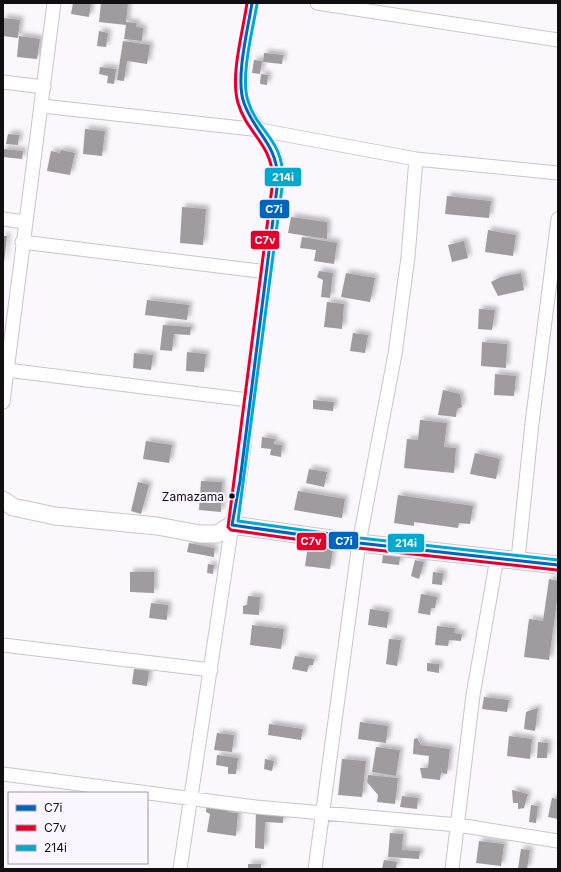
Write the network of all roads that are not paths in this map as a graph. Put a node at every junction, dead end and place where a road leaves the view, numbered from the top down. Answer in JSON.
{"nodes":[{"id":1,"x":54,"y":3,"type":"edge"},
{"id":2,"x":252,"y":3,"type":"edge"},
{"id":3,"x":317,"y":3,"type":"edge"},
{"id":4,"x":558,"y":40,"type":"edge"},
{"id":5,"x":3,"y":82,"type":"edge"},
{"id":6,"x":44,"y":87,"type":"junction"},
{"id":7,"x":42,"y":106,"type":"junction"},
{"id":8,"x":260,"y":130,"type":"junction"},
{"id":9,"x":416,"y":159,"type":"junction"},
{"id":10,"x":558,"y":173,"type":"edge"},
{"id":11,"x":3,"y":219,"type":"edge"},
{"id":12,"x":558,"y":219,"type":"edge"},
{"id":13,"x":25,"y":222,"type":"junction"},
{"id":14,"x":22,"y":242,"type":"junction"},
{"id":15,"x":267,"y":272,"type":"junction"},
{"id":16,"x":7,"y":348,"type":"edge"},
{"id":17,"x":7,"y":370,"type":"junction"},
{"id":18,"x":248,"y":400,"type":"junction"},
{"id":19,"x":3,"y":402,"type":"edge"},
{"id":20,"x":3,"y":500,"type":"edge"},
{"id":21,"x":232,"y":525,"type":"junction"},
{"id":22,"x":359,"y":543,"type":"junction"},
{"id":23,"x":497,"y":558,"type":"junction"},
{"id":24,"x":518,"y":559,"type":"junction"},
{"id":25,"x":558,"y":565,"type":"edge"},
{"id":26,"x":3,"y":645,"type":"edge"},
{"id":27,"x":211,"y":670,"type":"junction"},
{"id":28,"x":3,"y":774,"type":"edge"},
{"id":29,"x":145,"y":792,"type":"edge"},
{"id":30,"x":148,"y":792,"type":"edge"},
{"id":31,"x":192,"y":798,"type":"junction"},
{"id":32,"x":322,"y":812,"type":"junction"},
{"id":33,"x":458,"y":825,"type":"junction"},
{"id":34,"x":558,"y":842,"type":"edge"},
{"id":35,"x":180,"y":869,"type":"edge"},
{"id":36,"x":315,"y":869,"type":"edge"},
{"id":37,"x":452,"y":869,"type":"edge"}],
"edges":[{"from":1,"to":6,"type":"street"},
{"from":2,"to":8,"type":"street"},
{"from":3,"to":4,"type":"street"},
{"from":5,"to":6,"type":"street"},
{"from":6,"to":7,"type":"street"},
{"from":7,"to":8,"type":"street"},
{"from":7,"to":13,"type":"street"},
{"from":8,"to":9,"type":"street"},
{"from":8,"to":15,"type":"street"},
{"from":9,"to":10,"type":"street"},
{"from":9,"to":22,"type":"street"},
{"from":11,"to":13,"type":"street"},
{"from":12,"to":24,"type":"street"},
{"from":13,"to":14,"type":"street"},
{"from":14,"to":15,"type":"street"},
{"from":14,"to":16,"type":"street"},
{"from":15,"to":18,"type":"street"},
{"from":16,"to":17,"type":"street"},
{"from":17,"to":18,"type":"street"},
{"from":17,"to":19,"type":"street"},
{"from":18,"to":21,"type":"street"},
{"from":20,"to":21,"type":"street"},
{"from":21,"to":22,"type":"street"},
{"from":21,"to":27,"type":"street"},
{"from":22,"to":23,"type":"street"},
{"from":22,"to":32,"type":"street"},
{"from":23,"to":24,"type":"street"},
{"from":23,"to":33,"type":"street"},
{"from":24,"to":25,"type":"street"},
{"from":26,"to":27,"type":"street"},
{"from":27,"to":31,"type":"street"},
{"from":28,"to":29,"type":"street"},
{"from":30,"to":31,"type":"street"},
{"from":31,"to":32,"type":"street"},
{"from":31,"to":35,"type":"street"},
{"from":32,"to":33,"type":"street"},
{"from":32,"to":36,"type":"street"},
{"from":33,"to":34,"type":"street"},
{"from":33,"to":37,"type":"street"}]}
